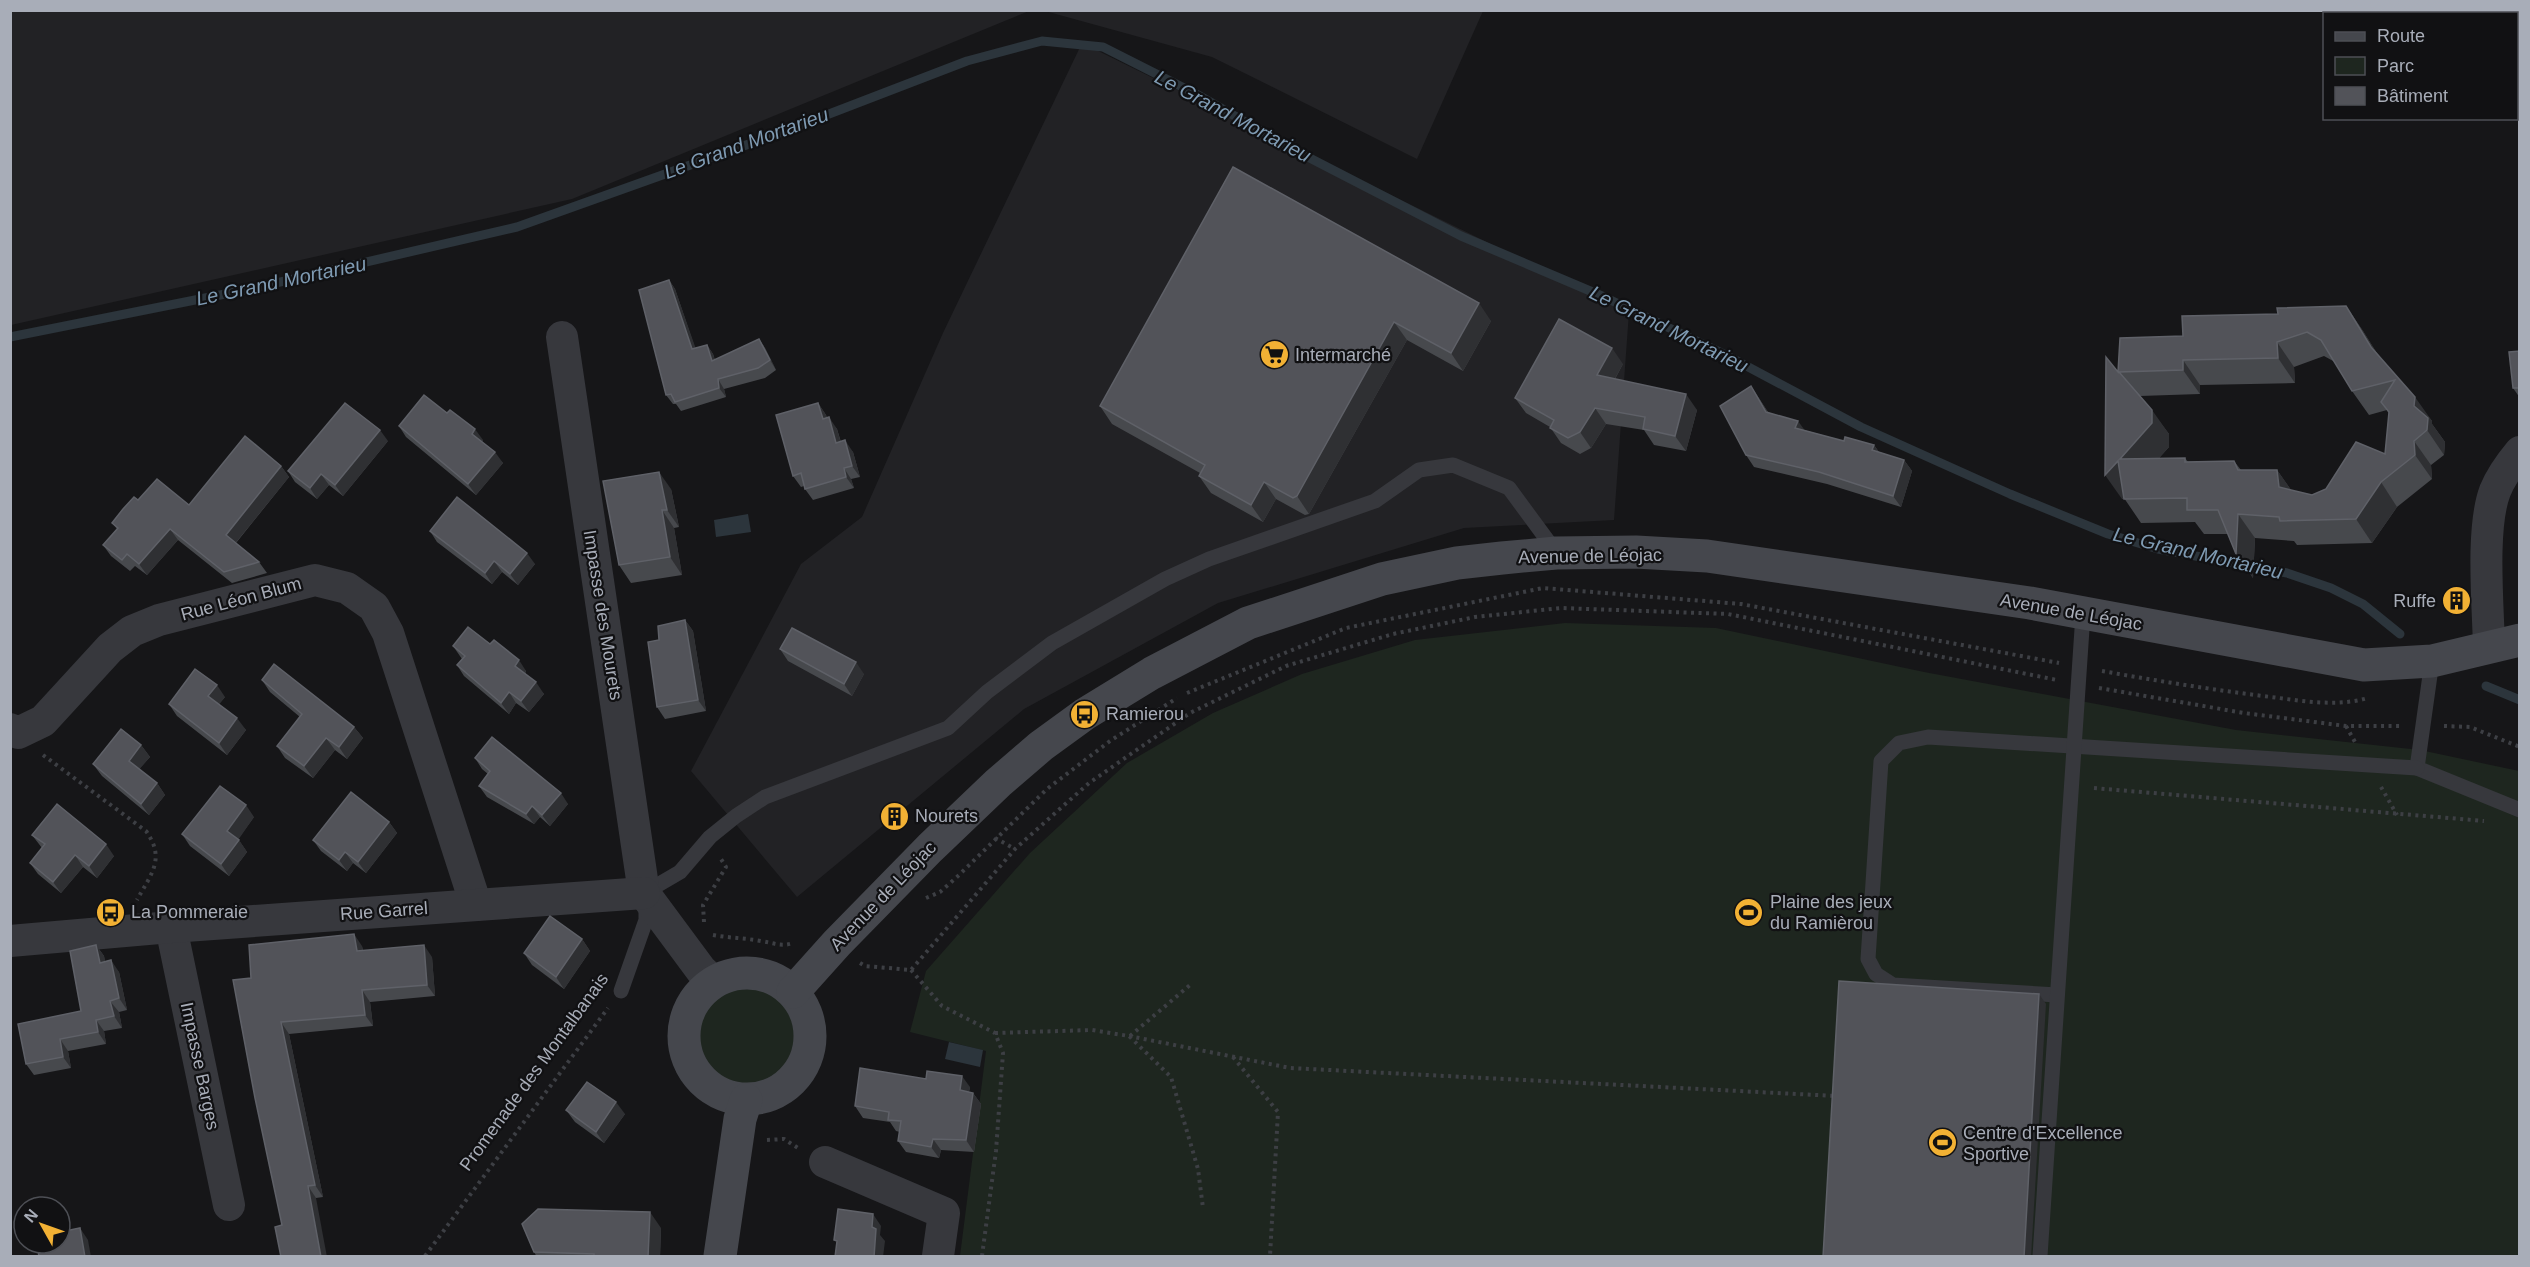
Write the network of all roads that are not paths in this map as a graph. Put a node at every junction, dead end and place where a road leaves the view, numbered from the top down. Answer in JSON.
{"nodes":[{"id":1,"x":562,"y":337,"type":"dead end"},
{"id":2,"x":2520,"y":452,"type":"edge"},
{"id":3,"x":1556,"y":553,"type":"junction"},
{"id":4,"x":2083,"y":614,"type":"junction"},
{"id":5,"x":2504,"y":643,"type":"edge"},
{"id":6,"x":2432,"y":661,"type":"junction"},
{"id":7,"x":19,"y":729,"type":"edge"},
{"id":8,"x":2074,"y":747,"type":"junction"},
{"id":9,"x":2417,"y":768,"type":"junction"},
{"id":10,"x":2520,"y":810,"type":"edge"},
{"id":11,"x":645,"y":896,"type":"junction"},
{"id":12,"x":476,"y":905,"type":"junction"},
{"id":13,"x":171,"y":927,"type":"junction"},
{"id":14,"x":10,"y":941,"type":"edge"},
{"id":15,"x":714,"y":982,"type":"junction"},
{"id":16,"x":621,"y":991,"type":"road end"},
{"id":17,"x":793,"y":992,"type":"junction"},
{"id":18,"x":2057,"y":995,"type":"junction"},
{"id":19,"x":746,"y":1100,"type":"junction"},
{"id":20,"x":825,"y":1162,"type":"dead end"},
{"id":21,"x":229,"y":1205,"type":"dead end"},
{"id":22,"x":720,"y":1257,"type":"edge"},
{"id":23,"x":938,"y":1257,"type":"edge"},
{"id":24,"x":2040,"y":1257,"type":"edge"}],
"edges":[{"from":1,"to":11,"type":"street","name":"Impasse des Mourets"},
{"from":2,"to":5,"type":"street"},
{"from":3,"to":4,"type":"main road","name":"Avenue de Léojac"},
{"from":3,"to":11,"type":"lane"},
{"from":3,"to":17,"type":"main road","name":"Avenue de Léojac"},
{"from":4,"to":6,"type":"main road","name":"Avenue de Léojac"},
{"from":4,"to":8,"type":"lane"},
{"from":5,"to":6,"type":"main road","name":"Avenue de Léojac"},
{"from":6,"to":9,"type":"lane"},
{"from":7,"to":12,"type":"street","name":"Rue Léon Blum"},
{"from":8,"to":9,"type":"lane"},
{"from":8,"to":18,"type":"lane"},
{"from":8,"to":18,"type":"lane"},
{"from":9,"to":10,"type":"lane"},
{"from":11,"to":12,"type":"street","name":"Rue Garrel"},
{"from":11,"to":15,"type":"street"},
{"from":11,"to":16,"type":"lane","name":"Promenade des Montalbanais"},
{"from":12,"to":13,"type":"street","name":"Rue Garrel"},
{"from":13,"to":14,"type":"street","name":"Rue Garrel"},
{"from":13,"to":21,"type":"street","name":"Impasse Barges"},
{"from":15,"to":17,"type":"main road"},
{"from":15,"to":19,"type":"main road"},
{"from":17,"to":19,"type":"main road"},
{"from":18,"to":24,"type":"lane"},
{"from":19,"to":22,"type":"main road"},
{"from":20,"to":23,"type":"street"}]}
